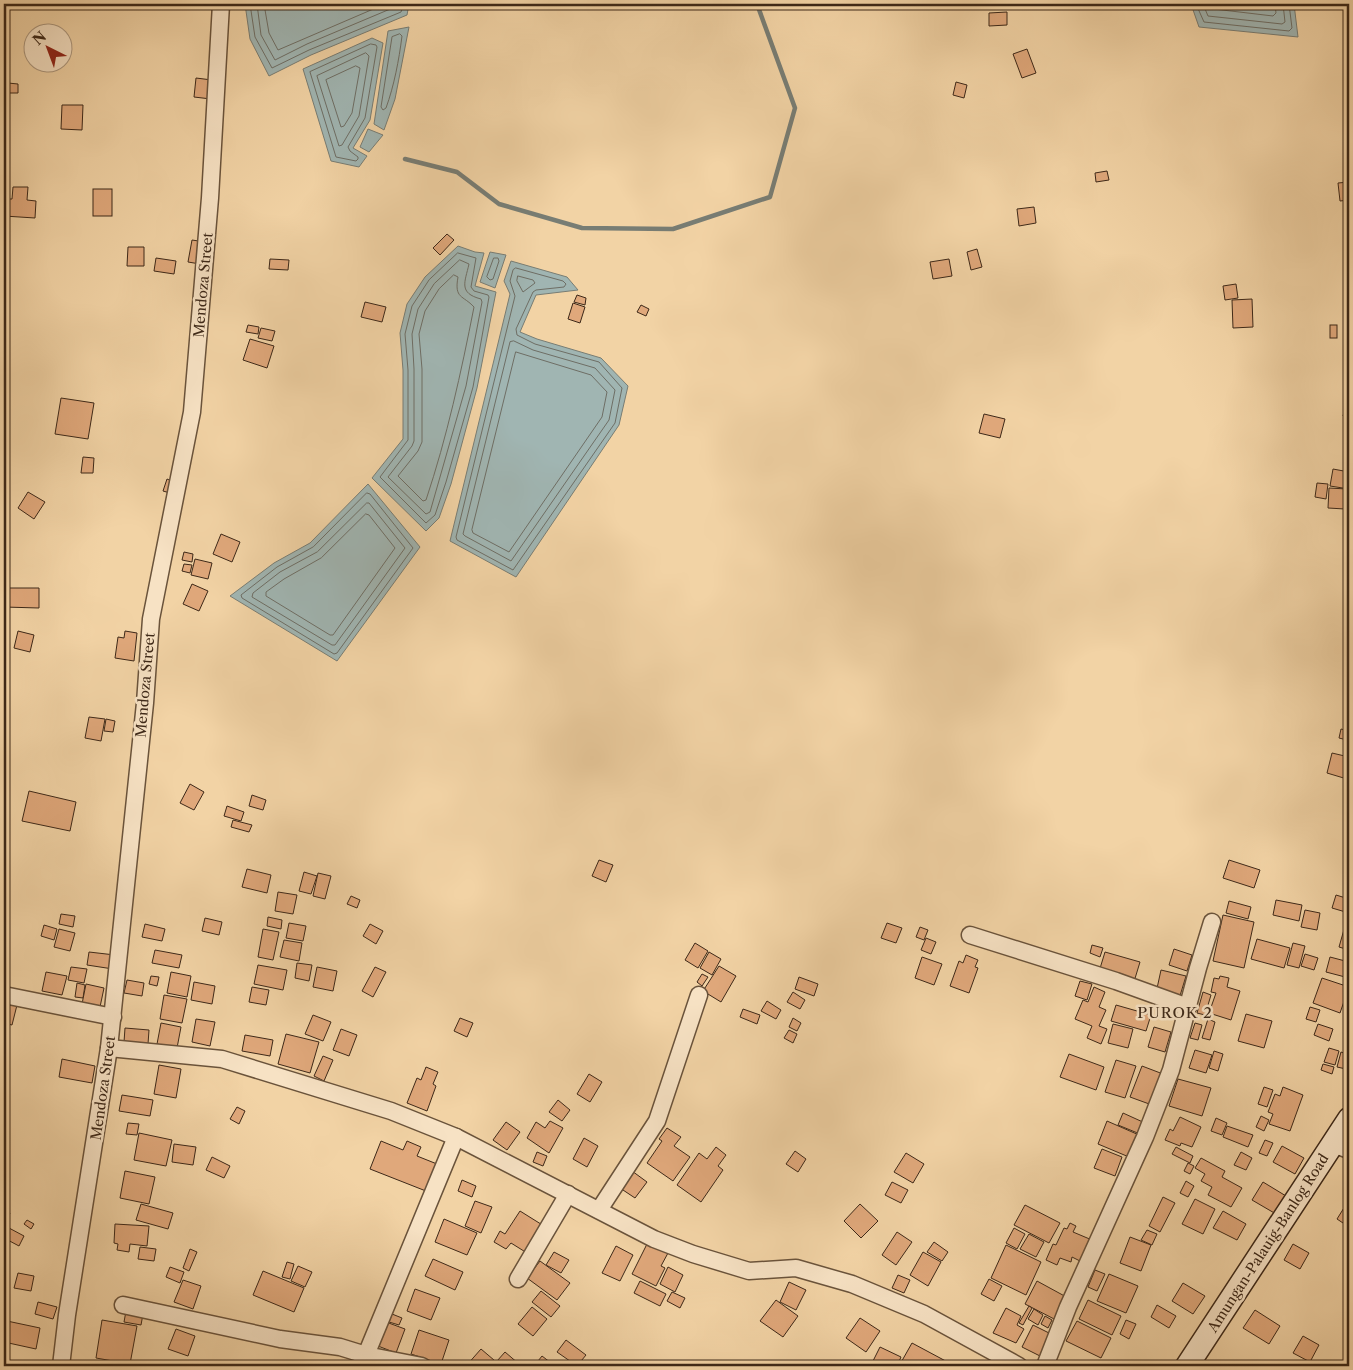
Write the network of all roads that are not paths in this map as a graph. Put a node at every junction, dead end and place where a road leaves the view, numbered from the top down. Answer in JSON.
{"nodes":[{"id":1,"x":221,"y":4,"type":"edge"},
{"id":2,"x":1212,"y":922,"type":"dead end"},
{"id":3,"x":970,"y":935,"type":"dead end"},
{"id":4,"x":4,"y":994,"type":"edge"},
{"id":5,"x":699,"y":995,"type":"dead end"},
{"id":6,"x":1188,"y":1006,"type":"junction"},
{"id":7,"x":113,"y":1017,"type":"junction"},
{"id":8,"x":110,"y":1048,"type":"junction"},
{"id":9,"x":1349,"y":1118,"type":"edge"},
{"id":10,"x":456,"y":1137,"type":"junction"},
{"id":11,"x":1341,"y":1147,"type":"edge"},
{"id":12,"x":568,"y":1194,"type":"junction"},
{"id":13,"x":599,"y":1210,"type":"junction"},
{"id":14,"x":518,"y":1278,"type":"dead end"},
{"id":15,"x":123,"y":1305,"type":"dead end"},
{"id":16,"x":366,"y":1355,"type":"junction"},
{"id":17,"x":61,"y":1366,"type":"edge"},
{"id":18,"x":422,"y":1366,"type":"edge"},
{"id":19,"x":1019,"y":1366,"type":"edge"},
{"id":20,"x":1045,"y":1366,"type":"edge"},
{"id":21,"x":1187,"y":1366,"type":"edge"}],
"edges":[{"from":1,"to":7,"type":"street","name":"Mendoza Street"},
{"from":2,"to":6,"type":"street"},
{"from":3,"to":6,"type":"street"},
{"from":4,"to":7,"type":"street"},
{"from":5,"to":13,"type":"street"},
{"from":6,"to":20,"type":"street"},
{"from":7,"to":8,"type":"street","name":"Mendoza Street"},
{"from":8,"to":10,"type":"street"},
{"from":8,"to":17,"type":"street","name":"Mendoza Street"},
{"from":9,"to":11,"type":"main road","name":"Amungan-Palauig-Banlog Road"},
{"from":10,"to":12,"type":"street"},
{"from":10,"to":16,"type":"street"},
{"from":11,"to":21,"type":"main road","name":"Amungan-Palauig-Banlog Road"},
{"from":12,"to":13,"type":"street"},
{"from":12,"to":14,"type":"street"},
{"from":13,"to":19,"type":"street"},
{"from":15,"to":16,"type":"street"},
{"from":16,"to":18,"type":"street"}]}
